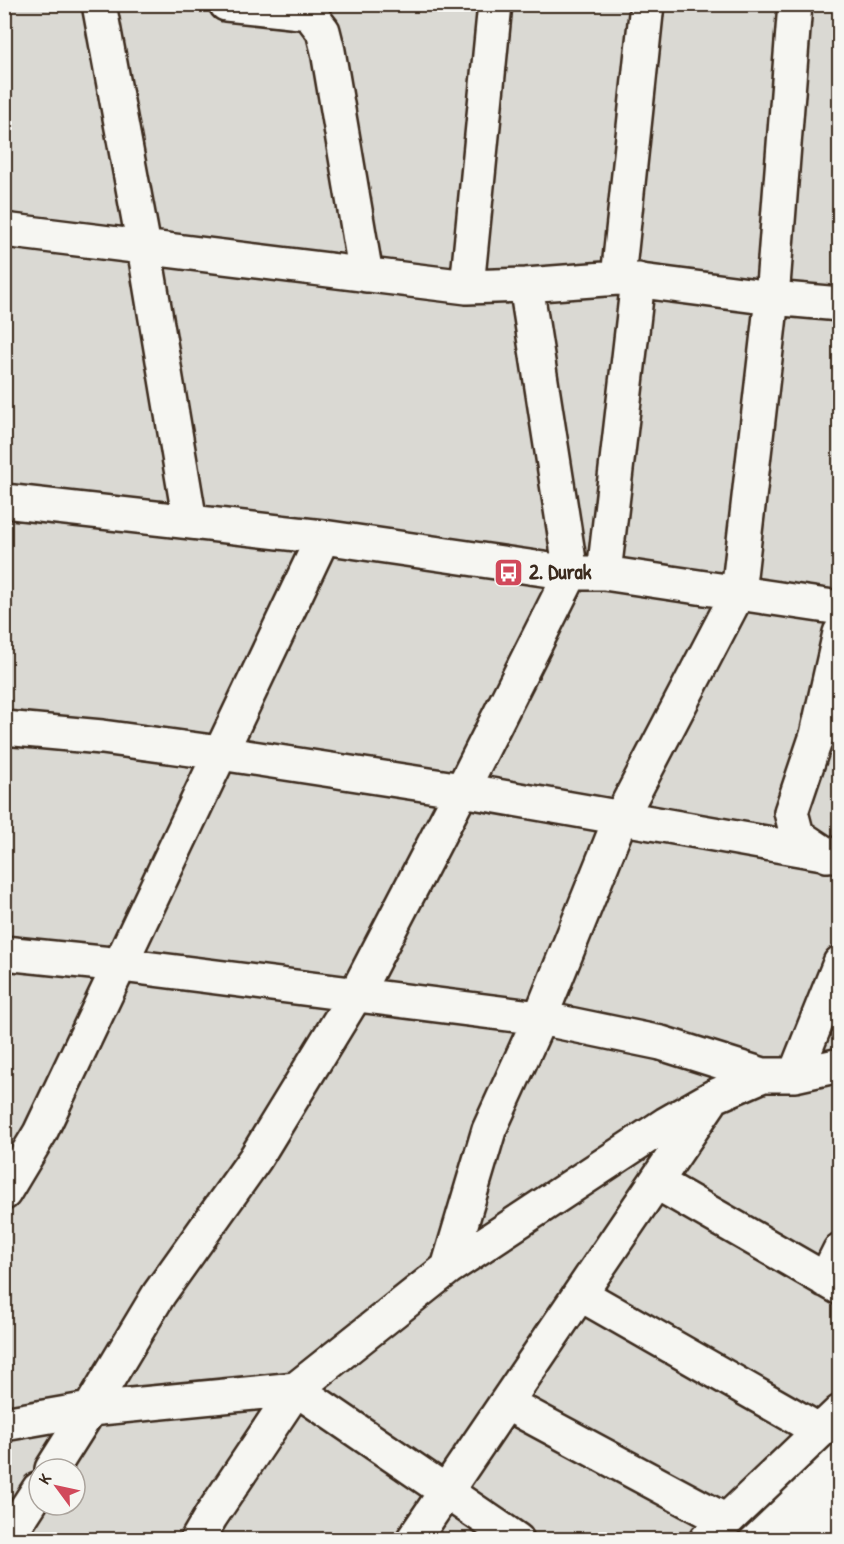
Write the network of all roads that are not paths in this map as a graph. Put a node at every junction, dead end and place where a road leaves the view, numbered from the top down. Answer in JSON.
{"nodes":[{"id":1,"x":99,"y":4,"type":"edge"},
{"id":2,"x":226,"y":4,"type":"edge"},
{"id":3,"x":495,"y":4,"type":"edge"},
{"id":4,"x":647,"y":4,"type":"edge"},
{"id":5,"x":795,"y":4,"type":"edge"},
{"id":6,"x":287,"y":8,"type":"edge"},
{"id":7,"x":4,"y":230,"type":"edge"},
{"id":8,"x":144,"y":247,"type":"junction"},
{"id":9,"x":366,"y":275,"type":"junction"},
{"id":10,"x":628,"y":279,"type":"junction"},
{"id":11,"x":526,"y":285,"type":"junction"},
{"id":12,"x":467,"y":287,"type":"junction"},
{"id":13,"x":772,"y":298,"type":"junction"},
{"id":14,"x":840,"y":304,"type":"edge"},
{"id":15,"x":4,"y":501,"type":"edge"},
{"id":16,"x":190,"y":522,"type":"junction"},
{"id":17,"x":323,"y":537,"type":"junction"},
{"id":18,"x":571,"y":573,"type":"junction"},
{"id":19,"x":603,"y":573,"type":"junction"},
{"id":20,"x":738,"y":593,"type":"junction"},
{"id":21,"x":840,"y":608,"type":"edge"},
{"id":22,"x":840,"y":633,"type":"edge"},
{"id":23,"x":4,"y":728,"type":"edge"},
{"id":24,"x":828,"y":737,"type":"edge"},
{"id":25,"x":220,"y":753,"type":"junction"},
{"id":26,"x":462,"y":790,"type":"junction"},
{"id":27,"x":621,"y":817,"type":"junction"},
{"id":28,"x":835,"y":860,"type":"edge"},
{"id":29,"x":4,"y":953,"type":"edge"},
{"id":30,"x":840,"y":963,"type":"edge"},
{"id":31,"x":121,"y":965,"type":"junction"},
{"id":32,"x":356,"y":994,"type":"junction"},
{"id":33,"x":540,"y":1018,"type":"junction"},
{"id":34,"x":840,"y":1065,"type":"edge"},
{"id":35,"x":763,"y":1075,"type":"junction"},
{"id":36,"x":795,"y":1076,"type":"junction"},
{"id":37,"x":715,"y":1095,"type":"junction"},
{"id":38,"x":656,"y":1182,"type":"junction"},
{"id":39,"x":4,"y":1193,"type":"edge"},
{"id":40,"x":840,"y":1250,"type":"edge"},
{"id":41,"x":448,"y":1268,"type":"junction"},
{"id":42,"x":832,"y":1284,"type":"edge"},
{"id":43,"x":580,"y":1294,"type":"junction"},
{"id":44,"x":296,"y":1389,"type":"junction"},
{"id":45,"x":506,"y":1403,"type":"junction"},
{"id":46,"x":90,"y":1409,"type":"junction"},
{"id":47,"x":830,"y":1422,"type":"edge"},
{"id":48,"x":4,"y":1424,"type":"edge"},
{"id":49,"x":60,"y":1457,"type":"edge"},
{"id":50,"x":446,"y":1491,"type":"junction"},
{"id":51,"x":27,"y":1507,"type":"edge"},
{"id":52,"x":716,"y":1530,"type":"edge"},
{"id":53,"x":6,"y":1539,"type":"edge"},
{"id":54,"x":197,"y":1539,"type":"edge"},
{"id":55,"x":413,"y":1539,"type":"edge"},
{"id":56,"x":517,"y":1539,"type":"edge"}],
"edges":[{"from":1,"to":8,"type":"street"},
{"from":2,"to":6,"type":"street"},
{"from":3,"to":12,"type":"street"},
{"from":4,"to":10,"type":"street"},
{"from":5,"to":13,"type":"street"},
{"from":6,"to":9,"type":"street"},
{"from":7,"to":8,"type":"street"},
{"from":8,"to":9,"type":"street"},
{"from":8,"to":16,"type":"street"},
{"from":9,"to":12,"type":"street"},
{"from":10,"to":11,"type":"street"},
{"from":10,"to":13,"type":"street"},
{"from":10,"to":19,"type":"street"},
{"from":11,"to":12,"type":"street"},
{"from":11,"to":18,"type":"street"},
{"from":13,"to":14,"type":"street"},
{"from":13,"to":20,"type":"street"},
{"from":15,"to":16,"type":"street"},
{"from":16,"to":17,"type":"street"},
{"from":17,"to":18,"type":"street"},
{"from":17,"to":25,"type":"street"},
{"from":18,"to":19,"type":"street"},
{"from":18,"to":26,"type":"street"},
{"from":19,"to":20,"type":"street"},
{"from":20,"to":21,"type":"street"},
{"from":20,"to":27,"type":"street"},
{"from":22,"to":24,"type":"street"},
{"from":23,"to":25,"type":"street"},
{"from":24,"to":28,"type":"street"},
{"from":25,"to":26,"type":"street"},
{"from":25,"to":31,"type":"street"},
{"from":26,"to":27,"type":"street"},
{"from":26,"to":32,"type":"street"},
{"from":27,"to":28,"type":"street"},
{"from":27,"to":33,"type":"street"},
{"from":29,"to":31,"type":"street"},
{"from":30,"to":36,"type":"street"},
{"from":31,"to":32,"type":"street"},
{"from":31,"to":39,"type":"street"},
{"from":32,"to":33,"type":"street"},
{"from":32,"to":46,"type":"street"},
{"from":33,"to":35,"type":"street"},
{"from":33,"to":41,"type":"street"},
{"from":34,"to":36,"type":"street"},
{"from":35,"to":36,"type":"street"},
{"from":35,"to":37,"type":"street"},
{"from":37,"to":38,"type":"street"},
{"from":37,"to":41,"type":"street"},
{"from":38,"to":42,"type":"street"},
{"from":38,"to":43,"type":"street"},
{"from":40,"to":42,"type":"street"},
{"from":41,"to":44,"type":"street"},
{"from":43,"to":45,"type":"street"},
{"from":43,"to":47,"type":"street"},
{"from":44,"to":46,"type":"street"},
{"from":44,"to":50,"type":"street"},
{"from":44,"to":54,"type":"street"},
{"from":45,"to":50,"type":"street"},
{"from":45,"to":52,"type":"street"},
{"from":46,"to":48,"type":"street"},
{"from":46,"to":49,"type":"street"},
{"from":47,"to":52,"type":"street"},
{"from":50,"to":55,"type":"street"},
{"from":50,"to":56,"type":"street"},
{"from":51,"to":53,"type":"street"}]}
